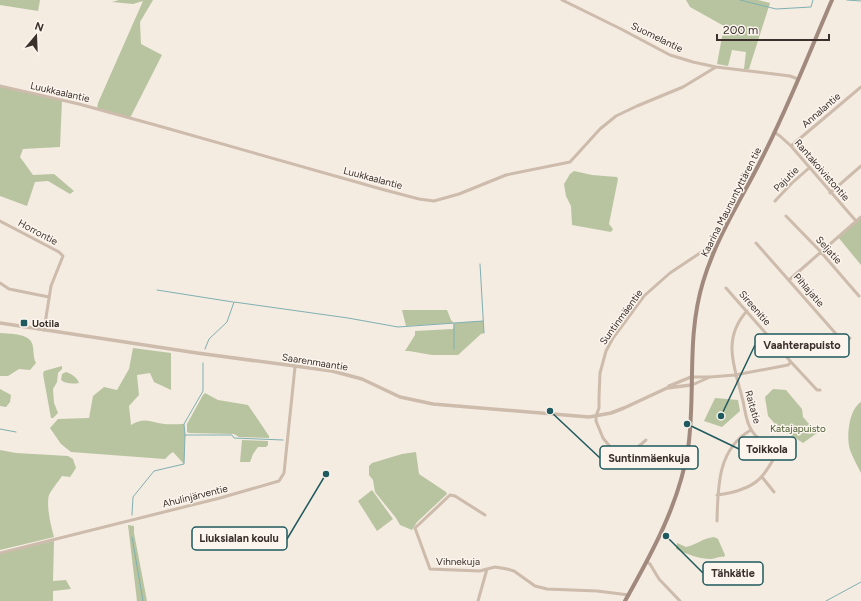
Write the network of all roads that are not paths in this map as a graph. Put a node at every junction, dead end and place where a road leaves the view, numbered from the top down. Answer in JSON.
{"nodes":[{"id":1,"x":562,"y":0,"type":"edge"},
{"id":2,"x":832,"y":0,"type":"edge"},
{"id":3,"x":716,"y":67,"type":"junction"},
{"id":4,"x":798,"y":79,"type":"junction"},
{"id":5,"x":0,"y":86,"type":"edge"},
{"id":6,"x":861,"y":86,"type":"edge"},
{"id":7,"x":774,"y":132,"type":"junction"},
{"id":8,"x":791,"y":146,"type":"junction"},
{"id":9,"x":861,"y":166,"type":"edge"},
{"id":10,"x":809,"y":168,"type":"junction"},
{"id":11,"x":833,"y":183,"type":"dead end"},
{"id":12,"x":836,"y":187,"type":"junction"},
{"id":13,"x":830,"y":193,"type":"junction"},
{"id":14,"x":775,"y":201,"type":"dead end"},
{"id":15,"x":786,"y":216,"type":"dead end"},
{"id":16,"x":861,"y":217,"type":"edge"},
{"id":17,"x":0,"y":221,"type":"edge"},
{"id":18,"x":856,"y":221,"type":"junction"},
{"id":19,"x":756,"y":243,"type":"dead end"},
{"id":20,"x":820,"y":252,"type":"junction"},
{"id":21,"x":713,"y":253,"type":"junction"},
{"id":22,"x":789,"y":280,"type":"junction"},
{"id":23,"x":0,"y":283,"type":"edge"},
{"id":24,"x":726,"y":288,"type":"dead end"},
{"id":25,"x":859,"y":296,"type":"dead end"},
{"id":26,"x":49,"y":297,"type":"junction"},
{"id":27,"x":747,"y":311,"type":"junction"},
{"id":28,"x":0,"y":323,"type":"edge"},
{"id":29,"x":44,"y":330,"type":"junction"},
{"id":30,"x":850,"y":338,"type":"dead end"},
{"id":31,"x":791,"y":362,"type":"junction"},
{"id":32,"x":295,"y":366,"type":"junction"},
{"id":33,"x":735,"y":375,"type":"junction"},
{"id":34,"x":691,"y":377,"type":"junction"},
{"id":35,"x":710,"y":377,"type":"junction"},
{"id":36,"x":692,"y":385,"type":"junction"},
{"id":37,"x":667,"y":388,"type":"junction"},
{"id":38,"x":820,"y":390,"type":"dead end"},
{"id":39,"x":596,"y":416,"type":"junction"},
{"id":40,"x":751,"y":430,"type":"junction"},
{"id":41,"x":646,"y":440,"type":"dead end"},
{"id":42,"x":762,"y":477,"type":"junction"},
{"id":43,"x":774,"y":492,"type":"dead end"},
{"id":44,"x":718,"y":495,"type":"junction"},
{"id":45,"x":485,"y":515,"type":"dead end"},
{"id":46,"x":717,"y":521,"type":"dead end"},
{"id":47,"x":0,"y":553,"type":"edge"},
{"id":48,"x":647,"y":562,"type":"junction"},
{"id":49,"x":425,"y":569,"type":"dead end"},
{"id":50,"x":430,"y":569,"type":"junction"},
{"id":51,"x":486,"y":569,"type":"junction"},
{"id":52,"x":629,"y":595,"type":"junction"},
{"id":53,"x":478,"y":601,"type":"edge"},
{"id":54,"x":626,"y":601,"type":"edge"},
{"id":55,"x":680,"y":601,"type":"edge"}],
"edges":[{"from":1,"to":3,"type":"street","name":"Suomelantie"},
{"from":2,"to":4,"type":"main road","name":"Kaarina Maununtyttären tie"},
{"from":3,"to":4,"type":"street","name":"Suomelantie"},
{"from":3,"to":5,"type":"street","name":"Luukkaalantie"},
{"from":4,"to":7,"type":"main road","name":"Kaarina Maununtyttären tie"},
{"from":6,"to":8,"type":"street","name":"Annalantie"},
{"from":7,"to":8,"type":"street","name":"Rantakoivistontie"},
{"from":7,"to":21,"type":"main road","name":"Kaarina Maununtyttären tie"},
{"from":8,"to":10,"type":"street","name":"Rantakoivistontie"},
{"from":9,"to":12,"type":"street"},
{"from":10,"to":13,"type":"street","name":"Rantakoivistontie"},
{"from":10,"to":14,"type":"street","name":"Pajutie"},
{"from":11,"to":12,"type":"street"},
{"from":12,"to":13,"type":"street"},
{"from":13,"to":18,"type":"street","name":"Rantakoivistontie"},
{"from":15,"to":20,"type":"street","name":"Seljatie"},
{"from":16,"to":18,"type":"street"},
{"from":17,"to":26,"type":"street","name":"Horrontie"},
{"from":18,"to":20,"type":"street"},
{"from":19,"to":22,"type":"street","name":"Pihlajatie"},
{"from":20,"to":22,"type":"street"},
{"from":20,"to":25,"type":"street","name":"Seljatie"},
{"from":21,"to":34,"type":"main road","name":"Kaarina Maununtyttären tie"},
{"from":21,"to":39,"type":"street","name":"Suntinmäentie"},
{"from":22,"to":30,"type":"street","name":"Pihlajatie"},
{"from":23,"to":26,"type":"street"},
{"from":24,"to":27,"type":"street","name":"Sireenitie"},
{"from":26,"to":29,"type":"street","name":"Horrontie"},
{"from":27,"to":31,"type":"street","name":"Sireenitie"},
{"from":27,"to":33,"type":"street","name":"Raitatie"},
{"from":28,"to":29,"type":"street","name":"Saarenmaantie"},
{"from":29,"to":32,"type":"street","name":"Saarenmaantie"},
{"from":31,"to":33,"type":"street"},
{"from":31,"to":38,"type":"street","name":"Sireenitie"},
{"from":32,"to":39,"type":"street","name":"Saarenmaantie"},
{"from":32,"to":47,"type":"street","name":"Ahulinjärventie"},
{"from":33,"to":35,"type":"street"},
{"from":33,"to":40,"type":"street","name":"Raitatie"},
{"from":34,"to":35,"type":"street"},
{"from":34,"to":36,"type":"main road","name":"Kaarina Maununtyttären tie"},
{"from":34,"to":37,"type":"street","name":"Saarenmaantie"},
{"from":35,"to":36,"type":"street"},
{"from":36,"to":37,"type":"street","name":"Saarenmaantie"},
{"from":36,"to":48,"type":"main road","name":"Kaarina Maununtyttären tie"},
{"from":37,"to":39,"type":"street","name":"Saarenmaantie"},
{"from":39,"to":41,"type":"street","name":"Suntinmäentie"},
{"from":40,"to":42,"type":"street","name":"Raitatie"},
{"from":40,"to":44,"type":"street"},
{"from":42,"to":43,"type":"street"},
{"from":42,"to":44,"type":"street"},
{"from":44,"to":46,"type":"street"},
{"from":45,"to":50,"type":"street","name":"Vihnekuja"},
{"from":48,"to":52,"type":"main road","name":"Kaarina Maununtyttären tie"},
{"from":48,"to":55,"type":"street"},
{"from":49,"to":50,"type":"street","name":"Vihnekuja"},
{"from":50,"to":51,"type":"street","name":"Vihnekuja"},
{"from":51,"to":52,"type":"street","name":"Vihnekuja"},
{"from":51,"to":53,"type":"street"},
{"from":52,"to":54,"type":"main road","name":"Kaarina Maununtyttären tie"}]}
